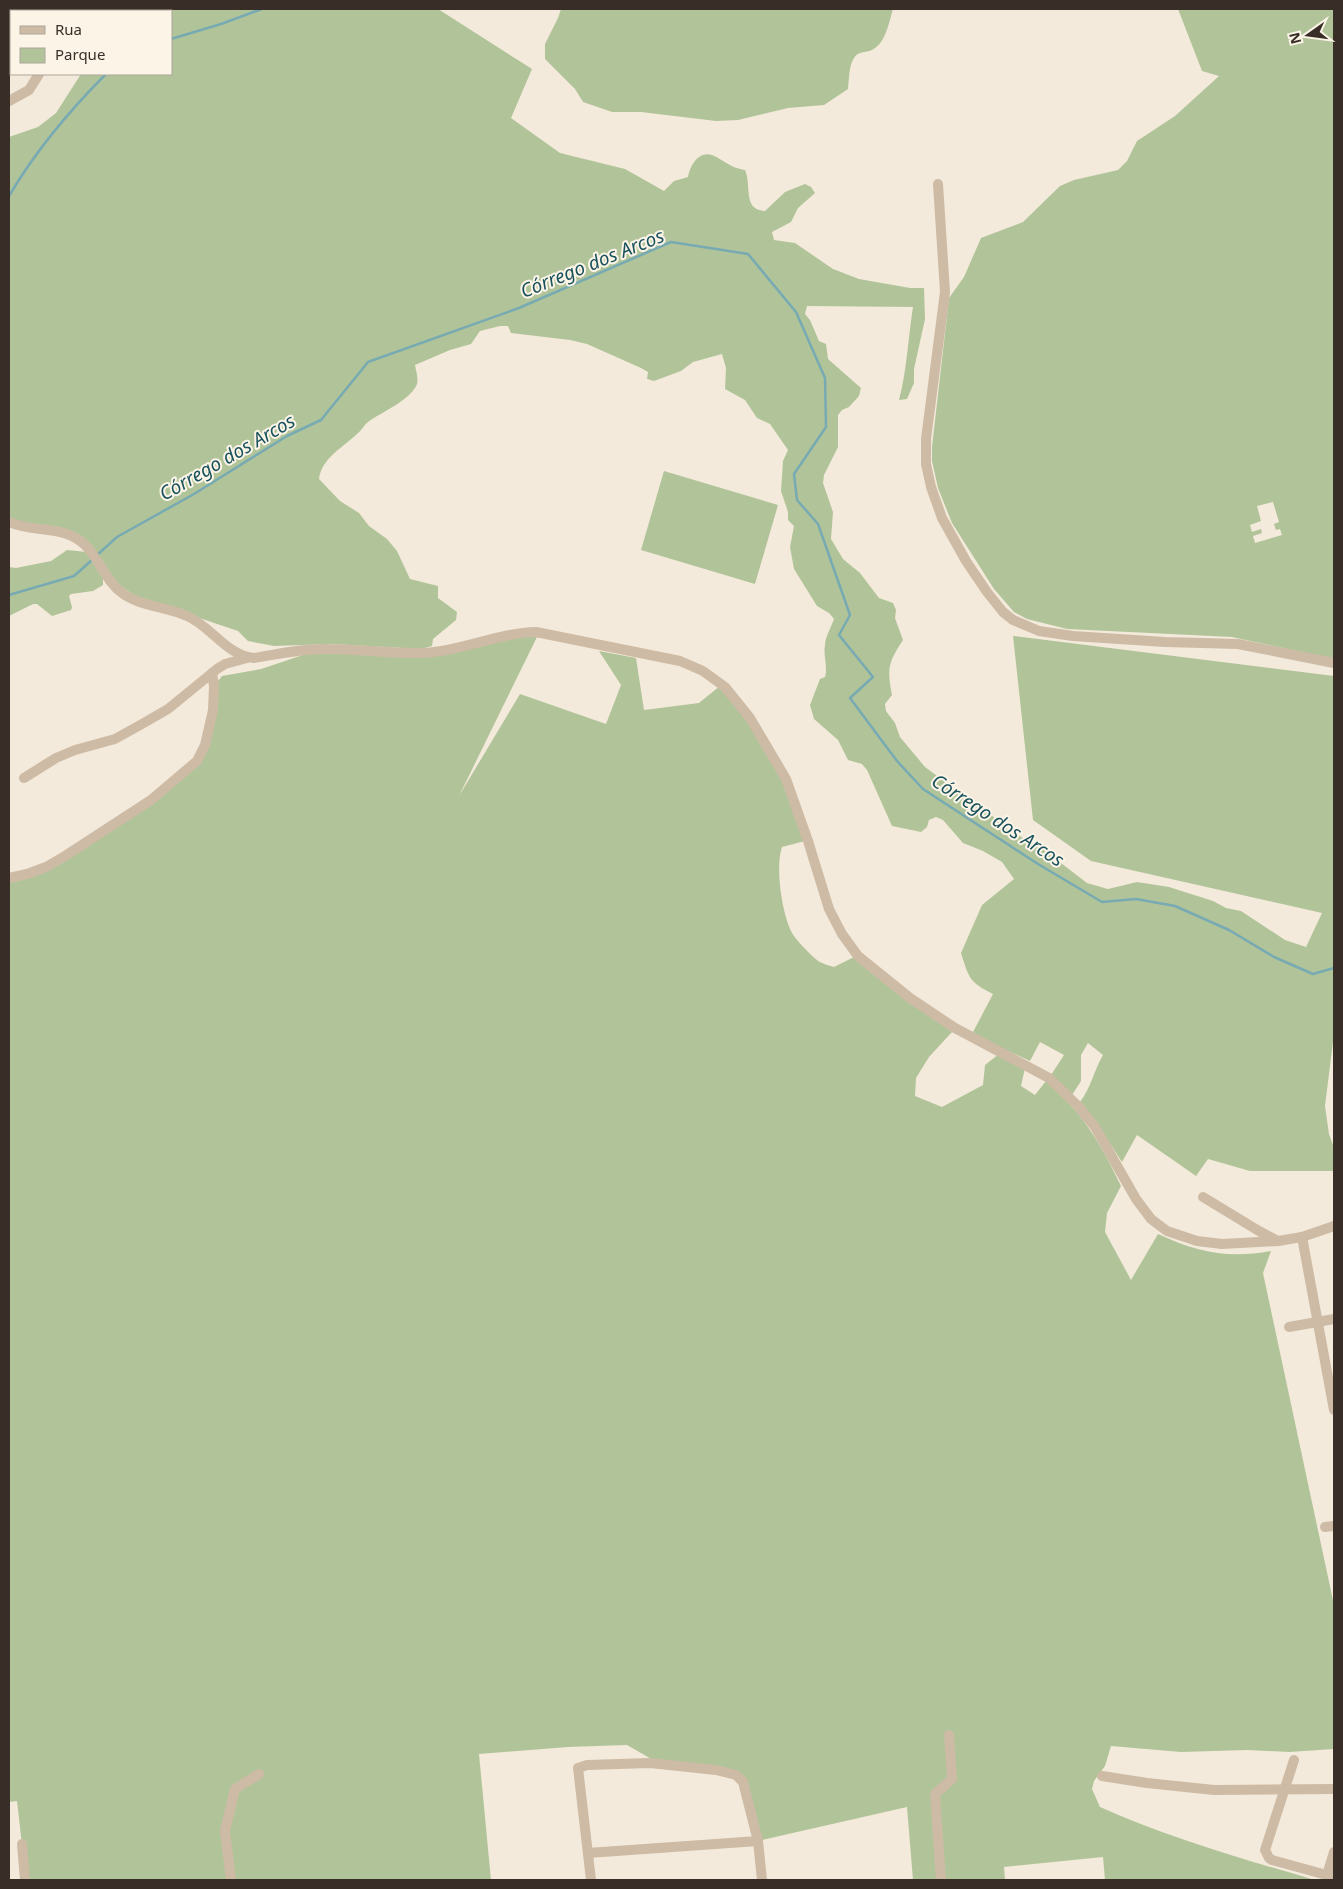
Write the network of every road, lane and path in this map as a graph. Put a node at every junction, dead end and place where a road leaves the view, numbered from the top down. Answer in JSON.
{"nodes":[{"id":1,"x":38,"y":75,"type":"edge"},
{"id":2,"x":9,"y":102,"type":"edge"},
{"id":3,"x":938,"y":184,"type":"dead end"},
{"id":4,"x":9,"y":522,"type":"edge"},
{"id":5,"x":247,"y":658,"type":"junction"},
{"id":6,"x":1334,"y":664,"type":"edge"},
{"id":7,"x":212,"y":673,"type":"junction"},
{"id":8,"x":24,"y":778,"type":"dead end"},
{"id":9,"x":9,"y":878,"type":"edge"},
{"id":10,"x":1203,"y":1197,"type":"dead end"},
{"id":11,"x":1334,"y":1226,"type":"edge"},
{"id":12,"x":1302,"y":1237,"type":"junction"},
{"id":13,"x":1278,"y":1241,"type":"junction"},
{"id":14,"x":1334,"y":1319,"type":"edge"},
{"id":15,"x":1318,"y":1322,"type":"junction"},
{"id":16,"x":1289,"y":1327,"type":"dead end"},
{"id":17,"x":1334,"y":1410,"type":"edge"},
{"id":18,"x":949,"y":1735,"type":"dead end"},
{"id":19,"x":1294,"y":1760,"type":"dead end"},
{"id":20,"x":259,"y":1774,"type":"dead end"},
{"id":21,"x":1102,"y":1776,"type":"dead end"},
{"id":22,"x":1284,"y":1789,"type":"junction"},
{"id":23,"x":1334,"y":1789,"type":"edge"},
{"id":24,"x":758,"y":1842,"type":"junction"},
{"id":25,"x":22,"y":1844,"type":"dead end"},
{"id":26,"x":1334,"y":1852,"type":"edge"},
{"id":27,"x":588,"y":1853,"type":"junction"},
{"id":28,"x":1331,"y":1876,"type":"edge"},
{"id":29,"x":25,"y":1880,"type":"edge"},
{"id":30,"x":230,"y":1880,"type":"edge"},
{"id":31,"x":591,"y":1880,"type":"edge"},
{"id":32,"x":762,"y":1880,"type":"edge"},
{"id":33,"x":941,"y":1880,"type":"edge"}],
"edges":[{"from":1,"to":2,"type":"street"},
{"from":3,"to":6,"type":"street"},
{"from":4,"to":5,"type":"street"},
{"from":5,"to":7,"type":"street"},
{"from":5,"to":13,"type":"street"},
{"from":7,"to":8,"type":"street"},
{"from":7,"to":9,"type":"street"},
{"from":10,"to":13,"type":"street"},
{"from":11,"to":12,"type":"street"},
{"from":12,"to":13,"type":"street"},
{"from":12,"to":15,"type":"street"},
{"from":14,"to":15,"type":"street"},
{"from":15,"to":16,"type":"street"},
{"from":15,"to":17,"type":"street"},
{"from":18,"to":33,"type":"street"},
{"from":19,"to":22,"type":"street"},
{"from":20,"to":30,"type":"street"},
{"from":21,"to":22,"type":"street"},
{"from":22,"to":23,"type":"street"},
{"from":22,"to":28,"type":"street"},
{"from":24,"to":27,"type":"street"},
{"from":24,"to":27,"type":"street"},
{"from":24,"to":32,"type":"street"},
{"from":25,"to":29,"type":"street"},
{"from":26,"to":28,"type":"street"},
{"from":27,"to":31,"type":"street"}]}
